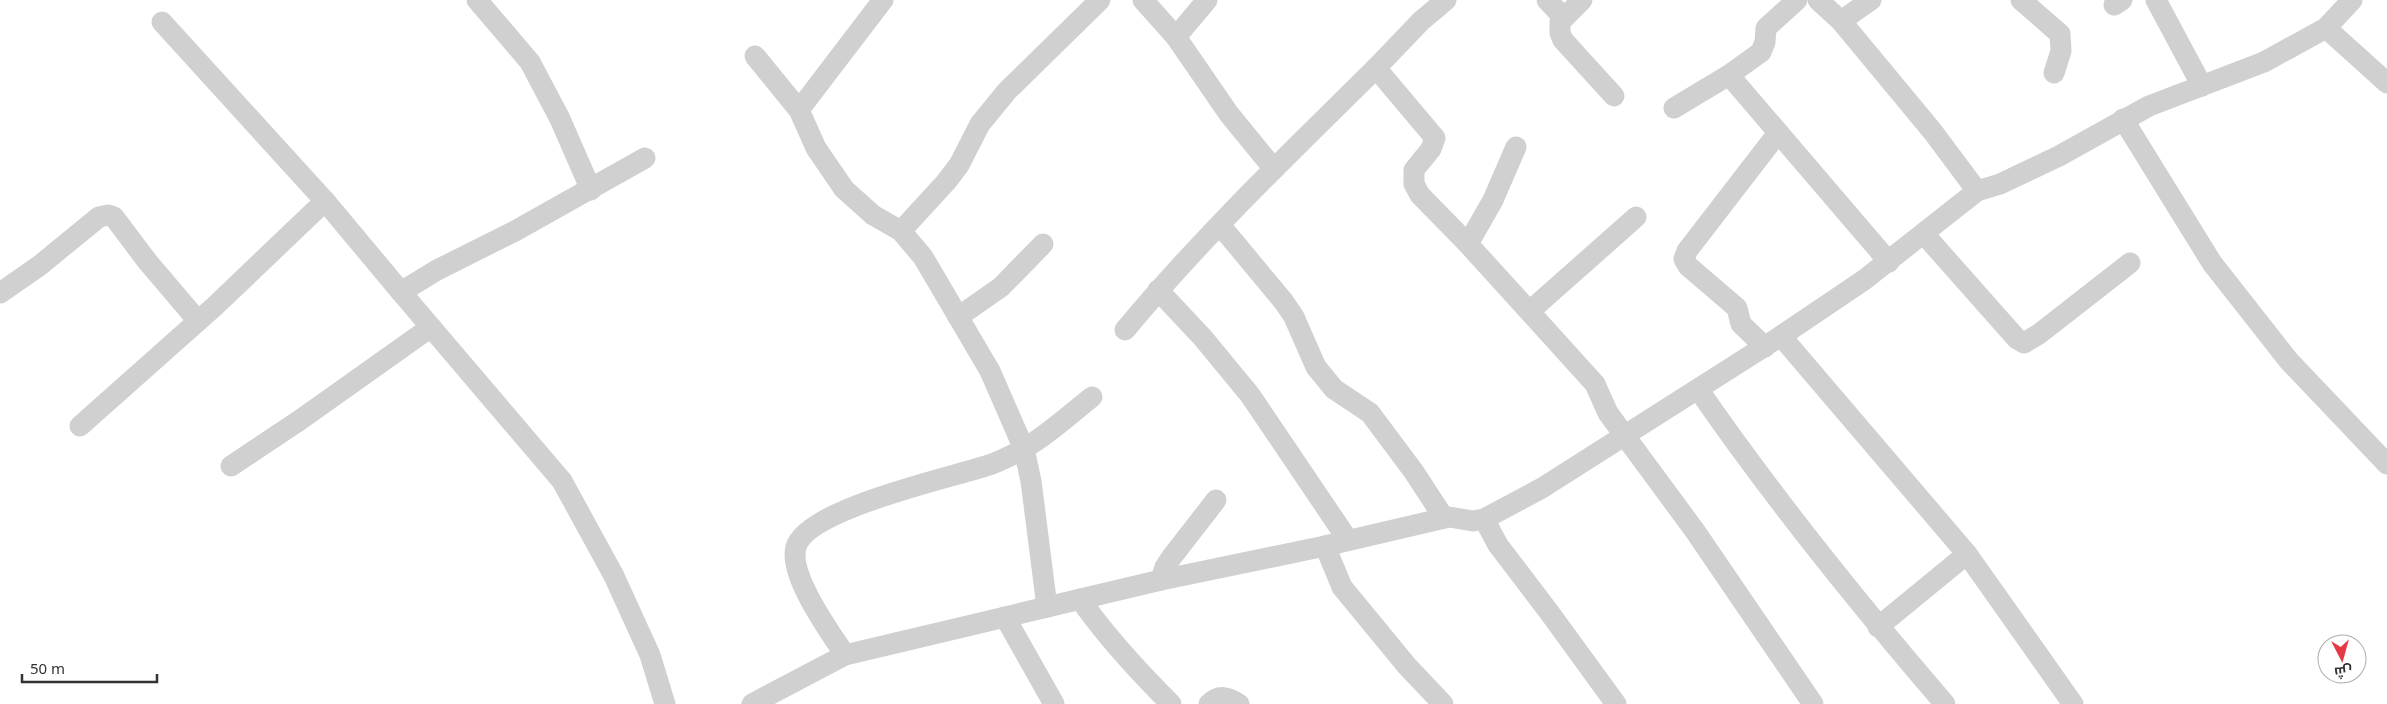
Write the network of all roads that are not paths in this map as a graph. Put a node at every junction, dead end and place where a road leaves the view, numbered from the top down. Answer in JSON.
{"nodes":[{"id":1,"x":477,"y":0,"type":"edge"},
{"id":2,"x":883,"y":0,"type":"edge"},
{"id":3,"x":1100,"y":0,"type":"edge"},
{"id":4,"x":1143,"y":0,"type":"edge"},
{"id":5,"x":1207,"y":0,"type":"edge"},
{"id":6,"x":1446,"y":0,"type":"edge"},
{"id":7,"x":1547,"y":0,"type":"edge"},
{"id":8,"x":1582,"y":0,"type":"edge"},
{"id":9,"x":1797,"y":0,"type":"edge"},
{"id":10,"x":1818,"y":0,"type":"edge"},
{"id":11,"x":1871,"y":0,"type":"edge"},
{"id":12,"x":2022,"y":0,"type":"edge"},
{"id":13,"x":2156,"y":0,"type":"edge"},
{"id":14,"x":2352,"y":0,"type":"edge"},
{"id":15,"x":1563,"y":18,"type":"junction"},
{"id":16,"x":1841,"y":21,"type":"junction"},
{"id":17,"x":162,"y":22,"type":"dead end"},
{"id":18,"x":2326,"y":28,"type":"junction"},
{"id":19,"x":1176,"y":37,"type":"junction"},
{"id":20,"x":755,"y":56,"type":"dead end"},
{"id":21,"x":1376,"y":68,"type":"junction"},
{"id":22,"x":2054,"y":73,"type":"dead end"},
{"id":23,"x":1729,"y":75,"type":"junction"},
{"id":24,"x":2387,"y":83,"type":"edge"},
{"id":25,"x":2202,"y":86,"type":"junction"},
{"id":26,"x":1614,"y":96,"type":"dead end"},
{"id":27,"x":1674,"y":108,"type":"dead end"},
{"id":28,"x":799,"y":110,"type":"junction"},
{"id":29,"x":2123,"y":119,"type":"junction"},
{"id":30,"x":1778,"y":133,"type":"junction"},
{"id":31,"x":1516,"y":147,"type":"dead end"},
{"id":32,"x":645,"y":158,"type":"dead end"},
{"id":33,"x":1274,"y":169,"type":"junction"},
{"id":34,"x":591,"y":190,"type":"junction"},
{"id":35,"x":1977,"y":191,"type":"junction"},
{"id":36,"x":325,"y":201,"type":"junction"},
{"id":37,"x":1636,"y":217,"type":"dead end"},
{"id":38,"x":1220,"y":225,"type":"junction"},
{"id":39,"x":901,"y":231,"type":"junction"},
{"id":40,"x":1924,"y":234,"type":"junction"},
{"id":41,"x":1043,"y":244,"type":"dead end"},
{"id":42,"x":1468,"y":244,"type":"junction"},
{"id":43,"x":1889,"y":262,"type":"junction"},
{"id":44,"x":2130,"y":263,"type":"dead end"},
{"id":45,"x":3,"y":283,"type":"edge"},
{"id":46,"x":1158,"y":290,"type":"junction"},
{"id":47,"x":401,"y":292,"type":"junction"},
{"id":48,"x":1530,"y":311,"type":"junction"},
{"id":49,"x":958,"y":317,"type":"junction"},
{"id":50,"x":198,"y":321,"type":"junction"},
{"id":51,"x":431,"y":327,"type":"junction"},
{"id":52,"x":1125,"y":330,"type":"dead end"},
{"id":53,"x":1773,"y":342,"type":"junction"},
{"id":54,"x":1698,"y":389,"type":"junction"},
{"id":55,"x":1092,"y":397,"type":"dead end"},
{"id":56,"x":80,"y":426,"type":"dead end"},
{"id":57,"x":1625,"y":436,"type":"junction"},
{"id":58,"x":1024,"y":449,"type":"junction"},
{"id":59,"x":2387,"y":464,"type":"edge"},
{"id":60,"x":231,"y":466,"type":"dead end"},
{"id":61,"x":1216,"y":500,"type":"dead end"},
{"id":62,"x":1444,"y":518,"type":"junction"},
{"id":63,"x":1484,"y":519,"type":"junction"},
{"id":64,"x":1348,"y":540,"type":"junction"},
{"id":65,"x":1325,"y":546,"type":"junction"},
{"id":66,"x":1966,"y":554,"type":"junction"},
{"id":67,"x":1161,"y":580,"type":"junction"},
{"id":68,"x":1080,"y":599,"type":"junction"},
{"id":69,"x":1047,"y":607,"type":"junction"},
{"id":70,"x":1005,"y":617,"type":"junction"},
{"id":71,"x":1878,"y":626,"type":"junction"},
{"id":72,"x":845,"y":655,"type":"junction"},
{"id":73,"x":665,"y":704,"type":"edge"},
{"id":74,"x":752,"y":704,"type":"edge"},
{"id":75,"x":1054,"y":704,"type":"edge"},
{"id":76,"x":1171,"y":704,"type":"edge"},
{"id":77,"x":1209,"y":704,"type":"edge"},
{"id":78,"x":1240,"y":704,"type":"edge"},
{"id":79,"x":1443,"y":704,"type":"edge"},
{"id":80,"x":1616,"y":704,"type":"edge"},
{"id":81,"x":1813,"y":704,"type":"edge"},
{"id":82,"x":1946,"y":704,"type":"edge"},
{"id":83,"x":2074,"y":704,"type":"edge"}],
"edges":[{"from":1,"to":34,"type":"street"},
{"from":2,"to":28,"type":"street"},
{"from":3,"to":39,"type":"street"},
{"from":4,"to":19,"type":"street"},
{"from":5,"to":19,"type":"street"},
{"from":6,"to":21,"type":"street"},
{"from":7,"to":15,"type":"street"},
{"from":8,"to":15,"type":"street"},
{"from":9,"to":23,"type":"street"},
{"from":10,"to":16,"type":"street"},
{"from":11,"to":16,"type":"street"},
{"from":12,"to":22,"type":"street"},
{"from":13,"to":25,"type":"street"},
{"from":14,"to":18,"type":"street"},
{"from":15,"to":26,"type":"street"},
{"from":16,"to":35,"type":"street"},
{"from":17,"to":36,"type":"street"},
{"from":18,"to":24,"type":"street"},
{"from":18,"to":25,"type":"street"},
{"from":19,"to":33,"type":"street"},
{"from":20,"to":28,"type":"street"},
{"from":21,"to":33,"type":"street"},
{"from":21,"to":42,"type":"street"},
{"from":23,"to":27,"type":"street"},
{"from":23,"to":30,"type":"street"},
{"from":25,"to":29,"type":"street"},
{"from":28,"to":39,"type":"street"},
{"from":29,"to":35,"type":"street"},
{"from":29,"to":59,"type":"street"},
{"from":30,"to":43,"type":"street"},
{"from":30,"to":53,"type":"street"},
{"from":31,"to":42,"type":"street"},
{"from":32,"to":34,"type":"street"},
{"from":33,"to":38,"type":"street"},
{"from":34,"to":47,"type":"street"},
{"from":35,"to":40,"type":"street"},
{"from":36,"to":47,"type":"street"},
{"from":36,"to":50,"type":"street"},
{"from":37,"to":48,"type":"street"},
{"from":38,"to":46,"type":"street"},
{"from":38,"to":62,"type":"street"},
{"from":39,"to":49,"type":"street"},
{"from":40,"to":43,"type":"street"},
{"from":40,"to":44,"type":"street"},
{"from":41,"to":49,"type":"street"},
{"from":42,"to":48,"type":"street"},
{"from":43,"to":53,"type":"street"},
{"from":45,"to":50,"type":"street"},
{"from":46,"to":52,"type":"street"},
{"from":46,"to":64,"type":"street"},
{"from":47,"to":51,"type":"street"},
{"from":48,"to":57,"type":"street"},
{"from":49,"to":58,"type":"street"},
{"from":50,"to":56,"type":"street"},
{"from":51,"to":60,"type":"street"},
{"from":51,"to":73,"type":"street"},
{"from":53,"to":54,"type":"street"},
{"from":53,"to":66,"type":"street"},
{"from":54,"to":57,"type":"street"},
{"from":54,"to":71,"type":"street"},
{"from":55,"to":58,"type":"street"},
{"from":57,"to":63,"type":"street"},
{"from":57,"to":81,"type":"street"},
{"from":58,"to":69,"type":"street"},
{"from":58,"to":72,"type":"street"},
{"from":61,"to":67,"type":"street"},
{"from":62,"to":63,"type":"street"},
{"from":62,"to":64,"type":"street"},
{"from":63,"to":80,"type":"street"},
{"from":64,"to":65,"type":"street"},
{"from":65,"to":67,"type":"street"},
{"from":65,"to":79,"type":"street"},
{"from":66,"to":71,"type":"street"},
{"from":66,"to":83,"type":"street"},
{"from":67,"to":68,"type":"street"},
{"from":68,"to":69,"type":"street"},
{"from":68,"to":76,"type":"street"},
{"from":69,"to":70,"type":"street"},
{"from":70,"to":72,"type":"street"},
{"from":70,"to":75,"type":"street"},
{"from":71,"to":82,"type":"street"},
{"from":72,"to":74,"type":"street"},
{"from":77,"to":78,"type":"street"}]}
